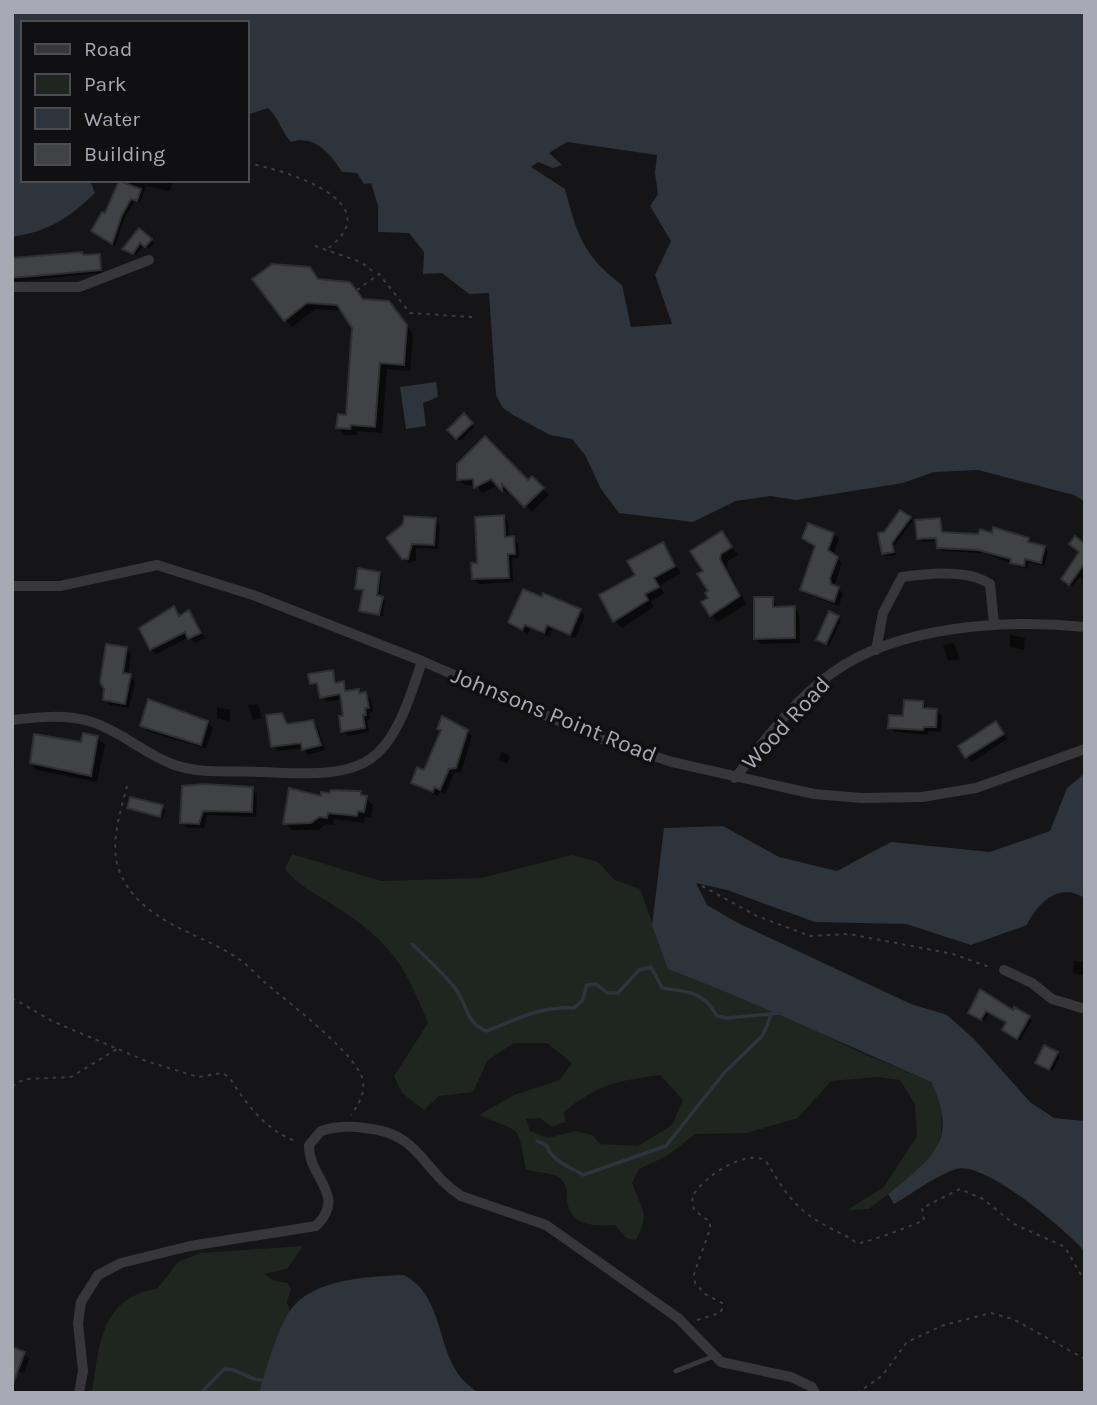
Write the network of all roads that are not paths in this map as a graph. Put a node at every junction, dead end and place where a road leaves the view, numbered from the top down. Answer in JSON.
{"nodes":[{"id":1,"x":149,"y":260,"type":"dead end"},
{"id":2,"x":12,"y":287,"type":"edge"},
{"id":3,"x":12,"y":586,"type":"edge"},
{"id":4,"x":995,"y":624,"type":"junction"},
{"id":5,"x":1085,"y":627,"type":"edge"},
{"id":6,"x":876,"y":650,"type":"junction"},
{"id":7,"x":422,"y":662,"type":"junction"},
{"id":8,"x":12,"y":720,"type":"edge"},
{"id":9,"x":1085,"y":749,"type":"edge"},
{"id":10,"x":735,"y":778,"type":"junction"},
{"id":11,"x":1004,"y":970,"type":"road end"},
{"id":12,"x":1085,"y":1009,"type":"edge"},
{"id":13,"x":714,"y":1356,"type":"junction"},
{"id":14,"x":676,"y":1371,"type":"dead end"},
{"id":15,"x":79,"y":1393,"type":"edge"},
{"id":16,"x":815,"y":1393,"type":"edge"}],
"edges":[{"from":1,"to":2,"type":"street"},
{"from":3,"to":7,"type":"street","name":"Johnsons Point Road"},
{"from":4,"to":5,"type":"street","name":"Wood Road"},
{"from":4,"to":6,"type":"street","name":"Wood Road"},
{"from":4,"to":6,"type":"street"},
{"from":6,"to":10,"type":"street","name":"Wood Road"},
{"from":7,"to":8,"type":"street"},
{"from":7,"to":10,"type":"street","name":"Johnsons Point Road"},
{"from":9,"to":10,"type":"street","name":"Johnsons Point Road"},
{"from":11,"to":12,"type":"street"},
{"from":13,"to":14,"type":"lane"},
{"from":13,"to":15,"type":"street"},
{"from":13,"to":16,"type":"street"}]}
